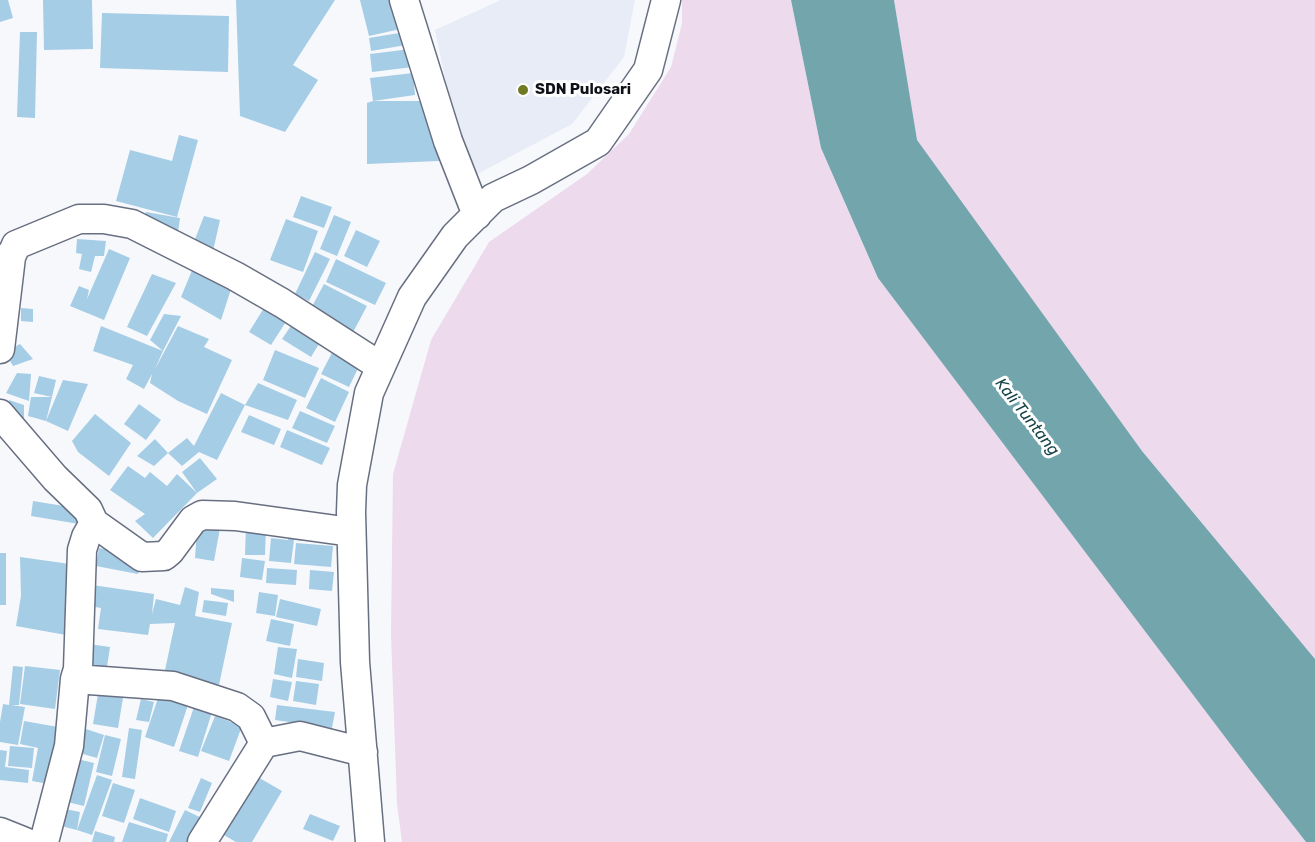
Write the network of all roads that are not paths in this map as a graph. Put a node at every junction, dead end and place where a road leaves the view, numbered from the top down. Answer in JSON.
{"nodes":[{"id":1,"x":405,"y":0,"type":"edge"},
{"id":2,"x":666,"y":0,"type":"edge"},
{"id":3,"x":477,"y":214,"type":"junction"},
{"id":4,"x":6,"y":258,"type":"edge"},
{"id":5,"x":0,"y":349,"type":"edge"},
{"id":6,"x":380,"y":366,"type":"junction"},
{"id":7,"x":0,"y":414,"type":"edge"},
{"id":8,"x":94,"y":523,"type":"junction"},
{"id":9,"x":351,"y":532,"type":"junction"},
{"id":10,"x":75,"y":679,"type":"junction"},
{"id":11,"x":264,"y":743,"type":"junction"},
{"id":12,"x":363,"y":752,"type":"junction"},
{"id":13,"x":0,"y":832,"type":"edge"},
{"id":14,"x":25,"y":842,"type":"edge"},
{"id":15,"x":44,"y":842,"type":"edge"},
{"id":16,"x":202,"y":842,"type":"edge"},
{"id":17,"x":370,"y":842,"type":"edge"}],
"edges":[{"from":1,"to":3,"type":"street"},
{"from":2,"to":3,"type":"street"},
{"from":3,"to":6,"type":"street"},
{"from":4,"to":5,"type":"street"},
{"from":4,"to":6,"type":"street"},
{"from":6,"to":9,"type":"street"},
{"from":7,"to":8,"type":"street"},
{"from":8,"to":9,"type":"street"},
{"from":8,"to":10,"type":"street"},
{"from":9,"to":12,"type":"street"},
{"from":10,"to":11,"type":"street"},
{"from":10,"to":15,"type":"street"},
{"from":11,"to":12,"type":"street"},
{"from":11,"to":16,"type":"street"},
{"from":12,"to":17,"type":"street"},
{"from":13,"to":14,"type":"street"}]}
